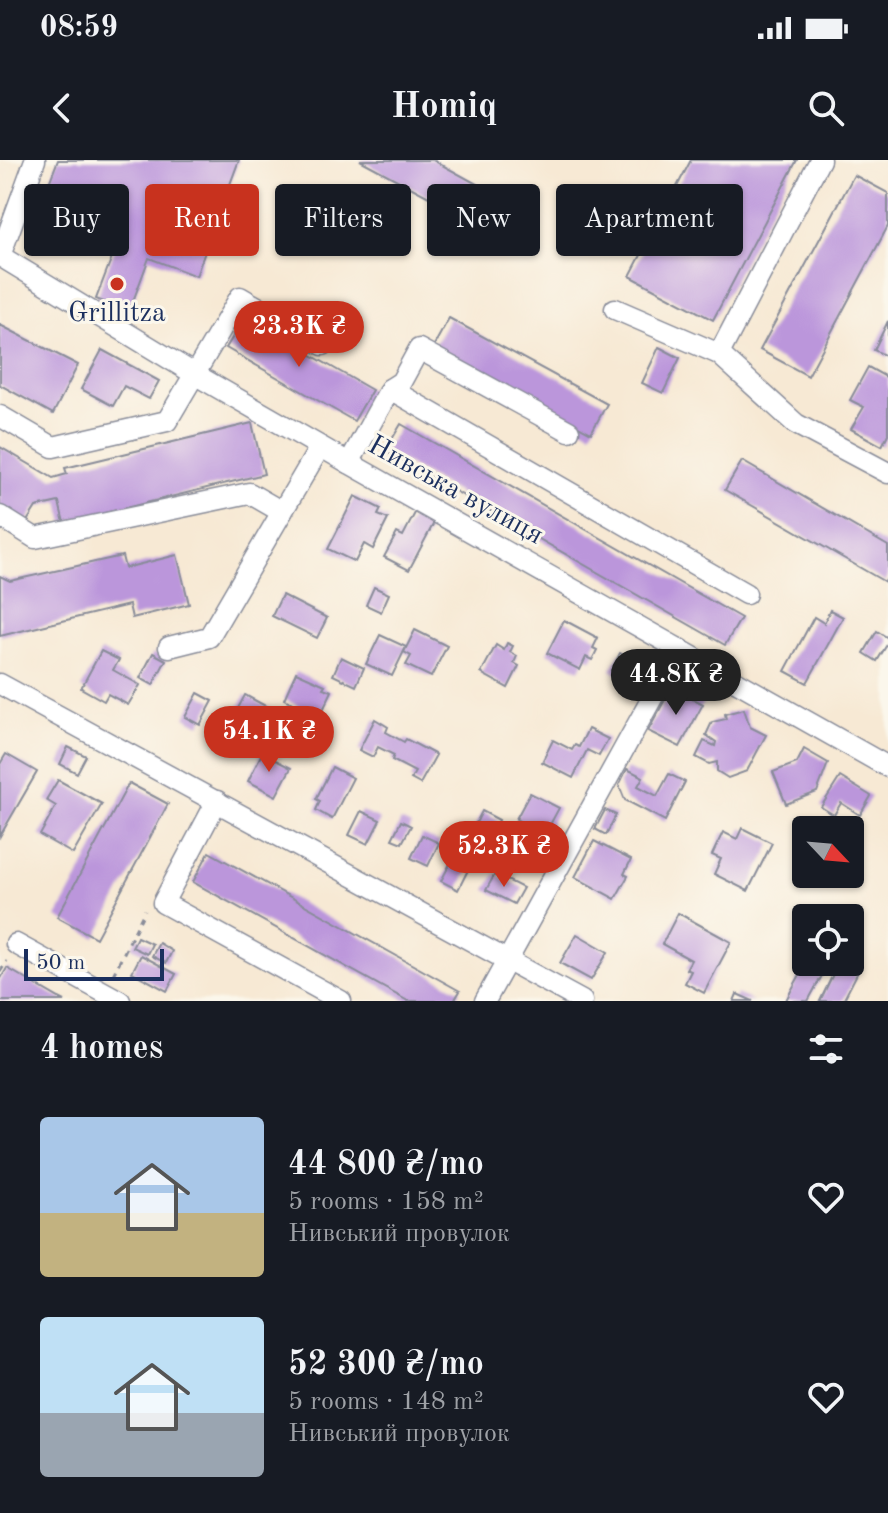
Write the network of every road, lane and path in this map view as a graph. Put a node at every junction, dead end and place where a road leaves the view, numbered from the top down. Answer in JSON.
{"nodes":[{"id":1,"x":35,"y":160,"type":"edge"},
{"id":2,"x":820,"y":160,"type":"edge"},
{"id":3,"x":0,"y":256,"type":"edge"},
{"id":4,"x":615,"y":309,"type":"dead end"},
{"id":5,"x":323,"y":345,"type":"dead end"},
{"id":6,"x":719,"y":354,"type":"junction"},
{"id":7,"x":196,"y":375,"type":"junction"},
{"id":8,"x":390,"y":389,"type":"junction"},
{"id":9,"x":0,"y":416,"type":"edge"},
{"id":10,"x":569,"y":431,"type":"dead end"},
{"id":11,"x":320,"y":447,"type":"junction"},
{"id":12,"x":349,"y":463,"type":"junction"},
{"id":13,"x":888,"y":473,"type":"edge"},
{"id":14,"x":282,"y":512,"type":"junction"},
{"id":15,"x":0,"y":516,"type":"edge"},
{"id":16,"x":746,"y":594,"type":"dead end"},
{"id":17,"x":169,"y":647,"type":"dead end"},
{"id":18,"x":679,"y":649,"type":"junction"},
{"id":19,"x":5,"y":694,"type":"edge"},
{"id":20,"x":888,"y":767,"type":"edge"},
{"id":21,"x":217,"y":801,"type":"junction"},
{"id":22,"x":163,"y":903,"type":"junction"},
{"id":23,"x":16,"y":944,"type":"dead end"},
{"id":24,"x":508,"y":960,"type":"junction"},
{"id":25,"x":112,"y":997,"type":"edge"},
{"id":26,"x":341,"y":1001,"type":"edge"},
{"id":27,"x":485,"y":1001,"type":"edge"},
{"id":28,"x":582,"y":1001,"type":"edge"}],
"edges":[{"from":1,"to":3,"type":"street"},
{"from":2,"to":6,"type":"street"},
{"from":3,"to":7,"type":"street","name":"Нивська вулиця"},
{"from":4,"to":6,"type":"street"},
{"from":5,"to":7,"type":"street"},
{"from":6,"to":13,"type":"street"},
{"from":7,"to":9,"type":"street"},
{"from":7,"to":11,"type":"street","name":"Нивська вулиця"},
{"from":8,"to":10,"type":"street"},
{"from":8,"to":12,"type":"street"},
{"from":8,"to":16,"type":"street"},
{"from":11,"to":12,"type":"street","name":"Нивська вулиця"},
{"from":11,"to":14,"type":"street"},
{"from":12,"to":18,"type":"street","name":"Нивська вулиця"},
{"from":14,"to":15,"type":"street"},
{"from":14,"to":17,"type":"street"},
{"from":18,"to":20,"type":"street","name":"Нивська вулиця"},
{"from":18,"to":24,"type":"street"},
{"from":19,"to":21,"type":"street"},
{"from":21,"to":22,"type":"street"},
{"from":21,"to":24,"type":"street"},
{"from":22,"to":25,"type":"path"},
{"from":22,"to":26,"type":"street"},
{"from":23,"to":25,"type":"street"},
{"from":24,"to":27,"type":"street"},
{"from":24,"to":28,"type":"street"}]}
